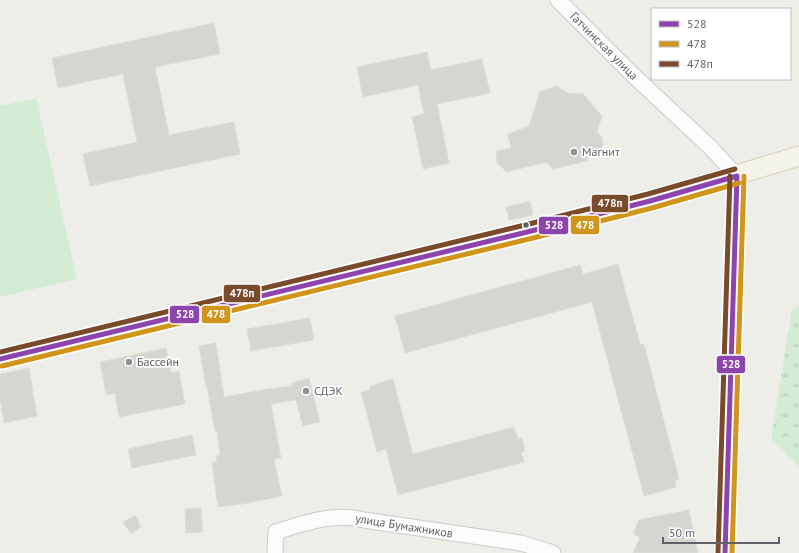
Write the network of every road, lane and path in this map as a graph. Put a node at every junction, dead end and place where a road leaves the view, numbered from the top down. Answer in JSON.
{"nodes":[{"id":1,"x":558,"y":0,"type":"edge"},
{"id":2,"x":799,"y":156,"type":"edge"},
{"id":3,"x":738,"y":176,"type":"junction"},
{"id":4,"x":0,"y":359,"type":"edge"},
{"id":5,"x":275,"y":553,"type":"edge"},
{"id":6,"x":553,"y":553,"type":"edge"},
{"id":7,"x":725,"y":553,"type":"edge"}],
"edges":[{"from":1,"to":3,"type":"street","name":"Гатчинская улица"},
{"from":2,"to":3,"type":"main road"},
{"from":3,"to":4,"type":"main road"},
{"from":3,"to":7,"type":"street"},
{"from":5,"to":6,"type":"street","name":"улица Бумажников"}]}
